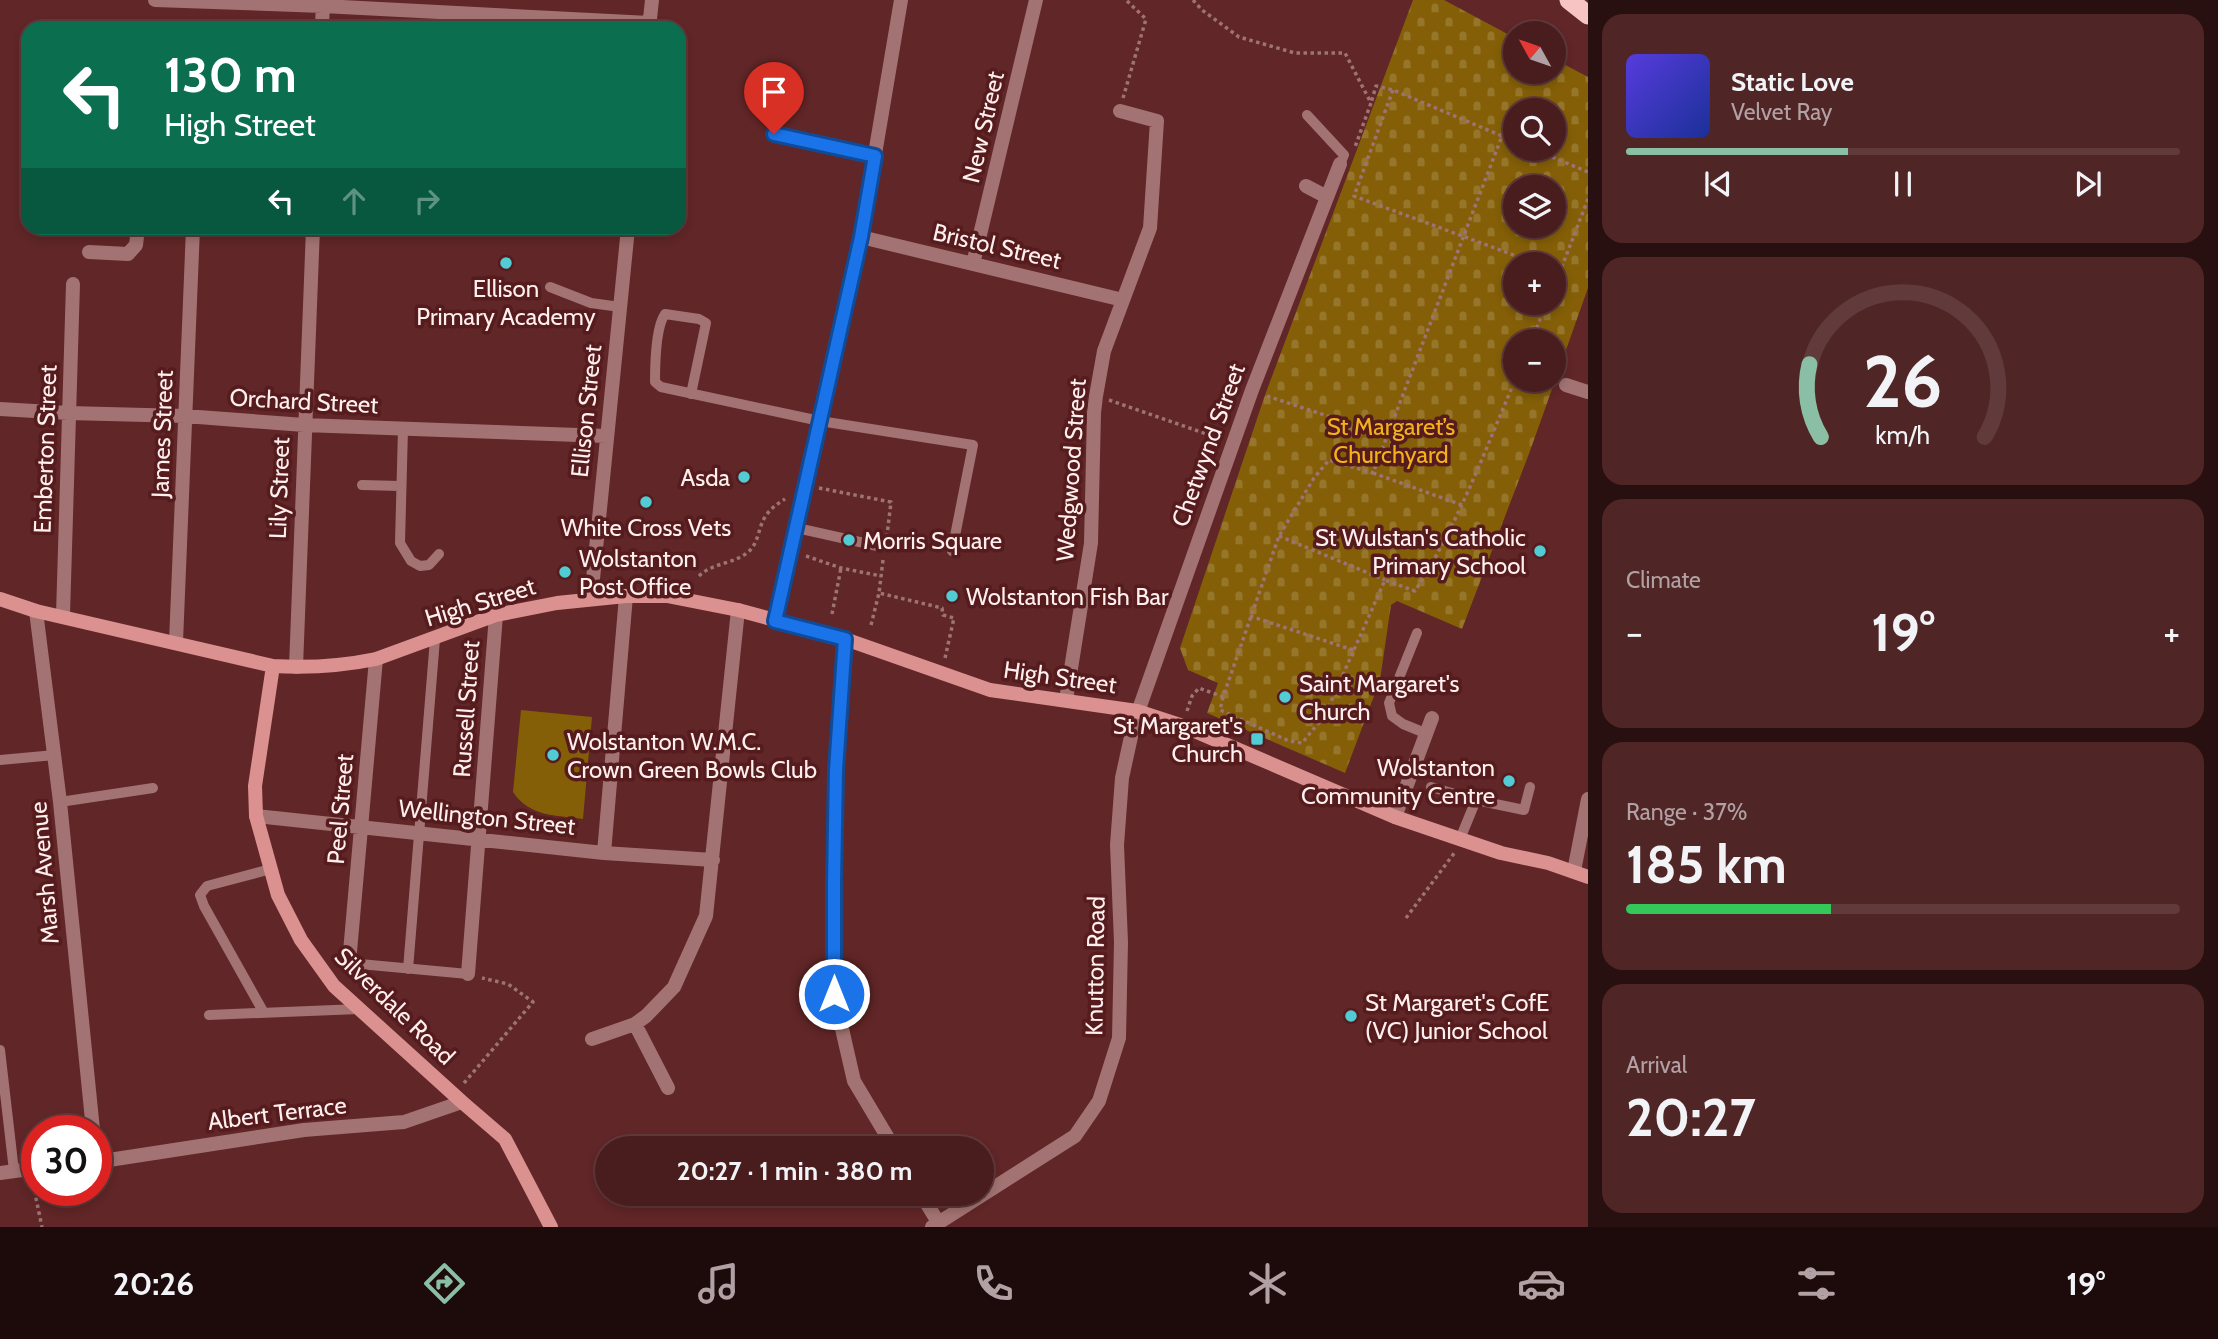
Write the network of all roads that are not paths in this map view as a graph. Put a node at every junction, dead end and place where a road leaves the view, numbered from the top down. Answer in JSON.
{"nodes":[{"id":1,"x":155,"y":0,"type":"edge"},
{"id":2,"x":652,"y":0,"type":"edge"},
{"id":3,"x":901,"y":0,"type":"edge"},
{"id":4,"x":1036,"y":0,"type":"edge"},
{"id":5,"x":1569,"y":0,"type":"edge"},
{"id":6,"x":323,"y":3,"type":"edge"},
{"id":7,"x":1588,"y":15,"type":"edge"},
{"id":8,"x":322,"y":21,"type":"edge"},
{"id":9,"x":590,"y":21,"type":"edge"},
{"id":10,"x":649,"y":21,"type":"edge"},
{"id":11,"x":1120,"y":111,"type":"road end"},
{"id":12,"x":1307,"y":115,"type":"dead end"},
{"id":13,"x":774,"y":134,"type":"dead end"},
{"id":14,"x":875,"y":156,"type":"junction"},
{"id":15,"x":1340,"y":164,"type":"joint"},
{"id":16,"x":1306,"y":186,"type":"dead end"},
{"id":17,"x":1327,"y":197,"type":"junction"},
{"id":18,"x":137,"y":235,"type":"edge"},
{"id":19,"x":193,"y":235,"type":"edge"},
{"id":20,"x":313,"y":235,"type":"edge"},
{"id":21,"x":627,"y":235,"type":"edge"},
{"id":22,"x":861,"y":237,"type":"junction"},
{"id":23,"x":89,"y":253,"type":"dead end"},
{"id":24,"x":974,"y":264,"type":"junction"},
{"id":25,"x":73,"y":284,"type":"dead end"},
{"id":26,"x":550,"y":287,"type":"dead end"},
{"id":27,"x":1123,"y":300,"type":"junction"},
{"id":28,"x":620,"y":307,"type":"junction"},
{"id":29,"x":1566,"y":385,"type":"dead end"},
{"id":30,"x":1588,"y":392,"type":"edge"},
{"id":31,"x":691,"y":394,"type":"junction"},
{"id":32,"x":0,"y":409,"type":"edge"},
{"id":33,"x":68,"y":413,"type":"junction"},
{"id":34,"x":185,"y":416,"type":"junction"},
{"id":35,"x":820,"y":421,"type":"junction"},
{"id":36,"x":304,"y":425,"type":"junction"},
{"id":37,"x":403,"y":429,"type":"junction"},
{"id":38,"x":606,"y":436,"type":"junction"},
{"id":39,"x":362,"y":485,"type":"dead end"},
{"id":40,"x":400,"y":486,"type":"junction"},
{"id":41,"x":797,"y":528,"type":"junction"},
{"id":42,"x":884,"y":546,"type":"road end"},
{"id":43,"x":952,"y":551,"type":"dead end"},
{"id":44,"x":439,"y":554,"type":"dead end"},
{"id":45,"x":626,"y":596,"type":"junction"},
{"id":46,"x":0,"y":599,"type":"edge"},
{"id":47,"x":591,"y":599,"type":"junction"},
{"id":48,"x":738,"y":610,"type":"junction"},
{"id":49,"x":36,"y":611,"type":"junction"},
{"id":50,"x":63,"y":615,"type":"junction"},
{"id":51,"x":496,"y":615,"type":"junction"},
{"id":52,"x":775,"y":621,"type":"junction"},
{"id":53,"x":1417,"y":633,"type":"dead end"},
{"id":54,"x":435,"y":639,"type":"junction"},
{"id":55,"x":845,"y":639,"type":"junction"},
{"id":56,"x":176,"y":642,"type":"junction"},
{"id":57,"x":376,"y":659,"type":"junction"},
{"id":58,"x":273,"y":666,"type":"junction"},
{"id":59,"x":296,"y":667,"type":"junction"},
{"id":60,"x":1066,"y":700,"type":"junction"},
{"id":61,"x":1137,"y":711,"type":"junction"},
{"id":62,"x":1432,"y":718,"type":"dead end"},
{"id":63,"x":1425,"y":733,"type":"junction"},
{"id":64,"x":55,"y":755,"type":"junction"},
{"id":65,"x":0,"y":760,"type":"edge"},
{"id":66,"x":1431,"y":787,"type":"dead end"},
{"id":67,"x":1530,"y":787,"type":"dead end"},
{"id":68,"x":153,"y":788,"type":"dead end"},
{"id":69,"x":1588,"y":799,"type":"edge"},
{"id":70,"x":1476,"y":800,"type":"junction"},
{"id":71,"x":60,"y":802,"type":"junction"},
{"id":72,"x":256,"y":816,"type":"junction"},
{"id":73,"x":1395,"y":817,"type":"junction"},
{"id":74,"x":362,"y":827,"type":"junction"},
{"id":75,"x":418,"y":833,"type":"junction"},
{"id":76,"x":479,"y":839,"type":"junction"},
{"id":77,"x":1462,"y":840,"type":"junction"},
{"id":78,"x":604,"y":853,"type":"junction"},
{"id":79,"x":713,"y":860,"type":"junction"},
{"id":80,"x":271,"y":869,"type":"junction"},
{"id":81,"x":1581,"y":874,"type":"edge"},
{"id":82,"x":349,"y":963,"type":"joint"},
{"id":83,"x":408,"y":969,"type":"junction"},
{"id":84,"x":468,"y":974,"type":"joint"},
{"id":85,"x":359,"y":1009,"type":"junction"},
{"id":86,"x":264,"y":1013,"type":"junction"},
{"id":87,"x":209,"y":1015,"type":"dead end"},
{"id":88,"x":635,"y":1024,"type":"junction"},
{"id":89,"x":592,"y":1039,"type":"dead end"},
{"id":90,"x":0,"y":1050,"type":"edge"},
{"id":91,"x":668,"y":1088,"type":"dead end"},
{"id":92,"x":458,"y":1099,"type":"junction"},
{"id":93,"x":91,"y":1115,"type":"edge"},
{"id":94,"x":887,"y":1136,"type":"edge"},
{"id":95,"x":112,"y":1158,"type":"edge"},
{"id":96,"x":7,"y":1172,"type":"edge"},
{"id":97,"x":926,"y":1206,"type":"edge"},
{"id":98,"x":935,"y":1225,"type":"edge"},
{"id":99,"x":551,"y":1227,"type":"edge"}],
"edges":[{"from":1,"to":6,"type":"street"},
{"from":2,"to":10,"type":"street"},
{"from":3,"to":14,"type":"street"},
{"from":4,"to":24,"type":"street","name":"New Street"},
{"from":5,"to":7,"type":"highway"},
{"from":6,"to":8,"type":"street"},
{"from":6,"to":9,"type":"street"},
{"from":11,"to":27,"type":"street","name":"Wedgwood Street"},
{"from":12,"to":15,"type":"lane"},
{"from":13,"to":14,"type":"street"},
{"from":14,"to":22,"type":"street"},
{"from":15,"to":17,"type":"street","name":"Chetwynd Street"},
{"from":16,"to":17,"type":"street"},
{"from":17,"to":61,"type":"street","name":"Chetwynd Street"},
{"from":18,"to":23,"type":"street"},
{"from":19,"to":34,"type":"street","name":"James Street"},
{"from":20,"to":36,"type":"street","name":"Lily Street"},
{"from":21,"to":28,"type":"street","name":"Ellison Street"},
{"from":22,"to":24,"type":"street","name":"Bristol Street"},
{"from":22,"to":35,"type":"street"},
{"from":24,"to":27,"type":"street","name":"Bristol Street"},
{"from":25,"to":33,"type":"street","name":"Emberton Street"},
{"from":26,"to":28,"type":"lane"},
{"from":27,"to":60,"type":"street","name":"Wedgwood Street"},
{"from":28,"to":38,"type":"street","name":"Ellison Street"},
{"from":29,"to":30,"type":"street"},
{"from":31,"to":31,"type":"lane"},
{"from":31,"to":35,"type":"lane"},
{"from":32,"to":33,"type":"street","name":"Orchard Street"},
{"from":33,"to":34,"type":"street","name":"Orchard Street"},
{"from":33,"to":50,"type":"street","name":"Emberton Street"},
{"from":34,"to":36,"type":"street","name":"Orchard Street"},
{"from":34,"to":56,"type":"street","name":"James Street"},
{"from":35,"to":41,"type":"street"},
{"from":35,"to":43,"type":"lane"},
{"from":36,"to":37,"type":"street","name":"Orchard Street"},
{"from":36,"to":59,"type":"street","name":"Lily Street"},
{"from":37,"to":38,"type":"street","name":"Orchard Street"},
{"from":37,"to":40,"type":"lane"},
{"from":38,"to":47,"type":"street","name":"Ellison Street"},
{"from":39,"to":40,"type":"lane"},
{"from":40,"to":44,"type":"lane"},
{"from":41,"to":42,"type":"lane"},
{"from":41,"to":52,"type":"street"},
{"from":45,"to":47,"type":"main road","name":"High Street"},
{"from":45,"to":48,"type":"main road","name":"High Street"},
{"from":45,"to":78,"type":"street"},
{"from":46,"to":49,"type":"main road","name":"High Street"},
{"from":47,"to":51,"type":"main road","name":"High Street"},
{"from":48,"to":52,"type":"main road","name":"High Street"},
{"from":48,"to":79,"type":"street"},
{"from":49,"to":50,"type":"main road","name":"High Street"},
{"from":49,"to":64,"type":"street","name":"Marsh Avenue"},
{"from":50,"to":56,"type":"main road","name":"High Street"},
{"from":51,"to":54,"type":"main road","name":"High Street"},
{"from":51,"to":76,"type":"street","name":"Russell Street"},
{"from":52,"to":55,"type":"main road","name":"High Street"},
{"from":53,"to":63,"type":"lane"},
{"from":54,"to":57,"type":"main road","name":"High Street"},
{"from":54,"to":75,"type":"lane"},
{"from":55,"to":60,"type":"main road","name":"High Street"},
{"from":55,"to":94,"type":"street"},
{"from":56,"to":58,"type":"main road","name":"High Street"},
{"from":57,"to":59,"type":"main road","name":"High Street"},
{"from":57,"to":74,"type":"street","name":"Peel Street"},
{"from":58,"to":59,"type":"main road","name":"High Street"},
{"from":58,"to":72,"type":"main road","name":"Silverdale Road"},
{"from":60,"to":61,"type":"main road","name":"High Street"},
{"from":61,"to":73,"type":"main road","name":"High Street"},
{"from":61,"to":98,"type":"street","name":"Knutton Road"},
{"from":62,"to":63,"type":"street"},
{"from":63,"to":73,"type":"street"},
{"from":64,"to":65,"type":"lane"},
{"from":64,"to":71,"type":"street","name":"Marsh Avenue"},
{"from":66,"to":70,"type":"lane"},
{"from":67,"to":70,"type":"lane"},
{"from":68,"to":71,"type":"lane"},
{"from":69,"to":81,"type":"street"},
{"from":70,"to":77,"type":"lane"},
{"from":71,"to":93,"type":"street","name":"Marsh Avenue"},
{"from":72,"to":74,"type":"street","name":"Wellington Street"},
{"from":72,"to":80,"type":"main road","name":"Silverdale Road"},
{"from":73,"to":77,"type":"main road","name":"High Street"},
{"from":74,"to":75,"type":"street","name":"Wellington Street"},
{"from":74,"to":82,"type":"street","name":"Peel Street"},
{"from":75,"to":76,"type":"street","name":"Wellington Street"},
{"from":75,"to":83,"type":"lane"},
{"from":76,"to":78,"type":"street","name":"Wellington Street"},
{"from":76,"to":84,"type":"street","name":"Russell Street"},
{"from":77,"to":81,"type":"main road","name":"High Street"},
{"from":78,"to":79,"type":"street","name":"Wellington Street"},
{"from":79,"to":88,"type":"street"},
{"from":80,"to":85,"type":"main road","name":"Silverdale Road"},
{"from":80,"to":86,"type":"lane"},
{"from":82,"to":83,"type":"lane"},
{"from":83,"to":84,"type":"lane"},
{"from":85,"to":86,"type":"lane"},
{"from":85,"to":92,"type":"main road","name":"Silverdale Road"},
{"from":86,"to":87,"type":"lane"},
{"from":88,"to":89,"type":"street"},
{"from":88,"to":91,"type":"street"},
{"from":90,"to":96,"type":"lane"},
{"from":92,"to":95,"type":"street","name":"Albert Terrace"},
{"from":92,"to":99,"type":"main road","name":"Silverdale Road"},
{"from":97,"to":98,"type":"street"}]}
